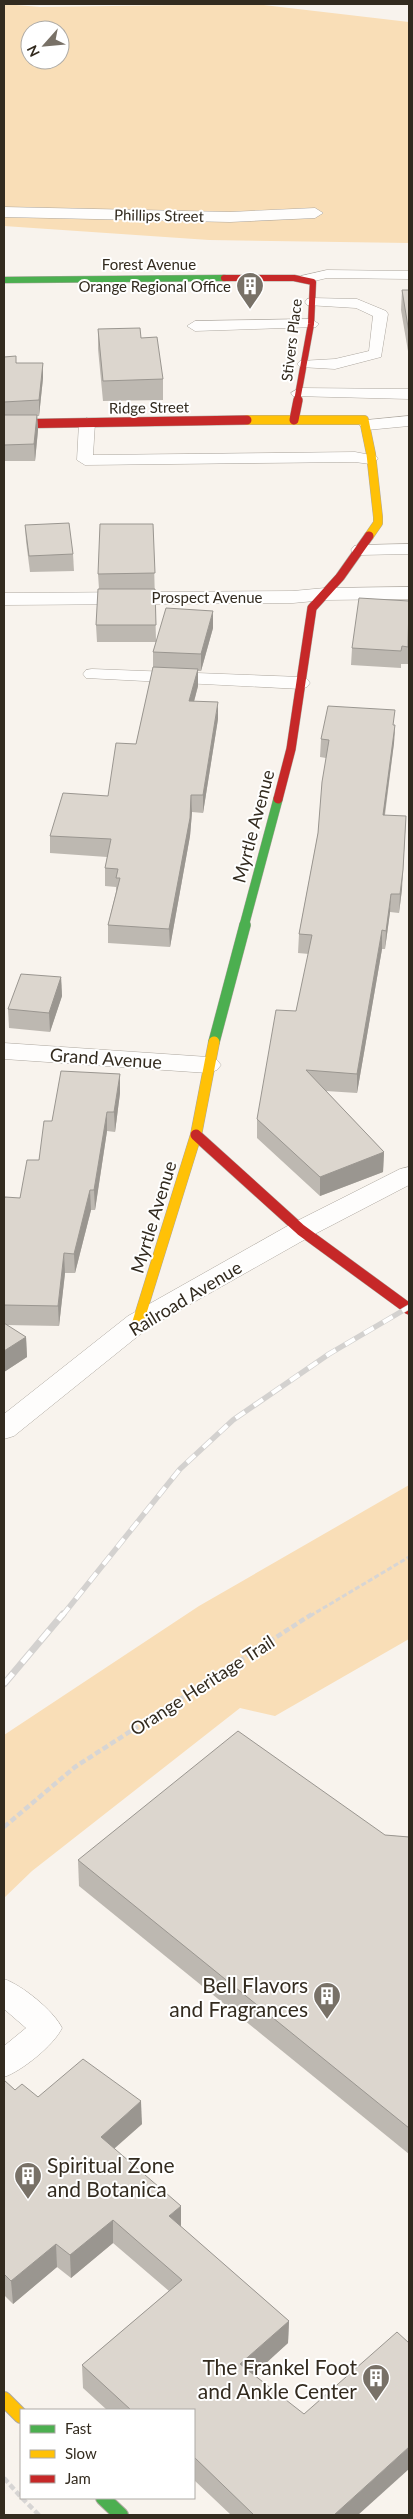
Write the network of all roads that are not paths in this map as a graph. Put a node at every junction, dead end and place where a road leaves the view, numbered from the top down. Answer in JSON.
{"nodes":[{"id":1,"x":4,"y":212,"type":"edge"},
{"id":2,"x":315,"y":212,"type":"dead end"},
{"id":3,"x":409,"y":275,"type":"edge"},
{"id":4,"x":300,"y":278,"type":"junction"},
{"id":5,"x":4,"y":280,"type":"edge"},
{"id":6,"x":312,"y":302,"type":"junction"},
{"id":7,"x":311,"y":324,"type":"junction"},
{"id":8,"x":195,"y":326,"type":"dead end"},
{"id":9,"x":305,"y":364,"type":"junction"},
{"id":10,"x":299,"y":393,"type":"junction"},
{"id":11,"x":409,"y":394,"type":"edge"},
{"id":12,"x":294,"y":420,"type":"junction"},
{"id":13,"x":409,"y":421,"type":"edge"},
{"id":14,"x":87,"y":423,"type":"junction"},
{"id":15,"x":4,"y":424,"type":"edge"},
{"id":16,"x":367,"y":425,"type":"junction"},
{"id":17,"x":370,"y":459,"type":"junction"},
{"id":18,"x":409,"y":549,"type":"edge"},
{"id":19,"x":360,"y":550,"type":"junction"},
{"id":20,"x":409,"y":593,"type":"edge"},
{"id":21,"x":325,"y":594,"type":"junction"},
{"id":22,"x":4,"y":599,"type":"edge"},
{"id":23,"x":92,"y":674,"type":"dead end"},
{"id":24,"x":300,"y":683,"type":"junction"},
{"id":25,"x":4,"y":1051,"type":"edge"},
{"id":26,"x":208,"y":1065,"type":"junction"},
{"id":27,"x":196,"y":1135,"type":"junction"},
{"id":28,"x":409,"y":1175,"type":"edge"},
{"id":29,"x":301,"y":1230,"type":"junction"},
{"id":30,"x":409,"y":1310,"type":"edge"},
{"id":31,"x":138,"y":1322,"type":"junction"},
{"id":32,"x":4,"y":1429,"type":"edge"},
{"id":33,"x":4,"y":1991,"type":"edge"},
{"id":34,"x":4,"y":2064,"type":"edge"},
{"id":35,"x":4,"y":2399,"type":"edge"},
{"id":36,"x":20,"y":2415,"type":"edge"},
{"id":37,"x":105,"y":2499,"type":"edge"},
{"id":38,"x":121,"y":2515,"type":"edge"}],
"edges":[{"from":1,"to":2,"type":"street","name":"Phillips Street"},
{"from":3,"to":4,"type":"lane"},
{"from":4,"to":5,"type":"street","name":"Forest Avenue"},
{"from":4,"to":6,"type":"street","name":"Stivers Place"},
{"from":6,"to":7,"type":"street","name":"Stivers Place"},
{"from":6,"to":9,"type":"lane"},
{"from":7,"to":8,"type":"lane"},
{"from":7,"to":9,"type":"street","name":"Stivers Place"},
{"from":9,"to":10,"type":"street","name":"Stivers Place"},
{"from":10,"to":11,"type":"lane"},
{"from":10,"to":12,"type":"street","name":"Stivers Place"},
{"from":12,"to":14,"type":"street","name":"Ridge Street"},
{"from":12,"to":16,"type":"street"},
{"from":13,"to":16,"type":"lane"},
{"from":14,"to":15,"type":"street","name":"Ridge Street"},
{"from":14,"to":17,"type":"lane"},
{"from":16,"to":17,"type":"street","name":"Myrtle Avenue"},
{"from":17,"to":19,"type":"street","name":"Myrtle Avenue"},
{"from":18,"to":19,"type":"lane"},
{"from":19,"to":21,"type":"street","name":"Myrtle Avenue"},
{"from":20,"to":21,"type":"street","name":"Prospect Avenue"},
{"from":21,"to":22,"type":"street","name":"Prospect Avenue"},
{"from":21,"to":24,"type":"street","name":"Myrtle Avenue"},
{"from":23,"to":24,"type":"lane"},
{"from":24,"to":26,"type":"street","name":"Myrtle Avenue"},
{"from":25,"to":26,"type":"street","name":"Grand Avenue"},
{"from":26,"to":27,"type":"street","name":"Myrtle Avenue"},
{"from":27,"to":29,"type":"street"},
{"from":27,"to":31,"type":"street","name":"Myrtle Avenue"},
{"from":28,"to":29,"type":"street","name":"Railroad Avenue"},
{"from":29,"to":30,"type":"street"},
{"from":29,"to":31,"type":"street","name":"Railroad Avenue"},
{"from":31,"to":32,"type":"street","name":"Railroad Avenue"},
{"from":33,"to":34,"type":"lane"},
{"from":35,"to":36,"type":"street"},
{"from":37,"to":38,"type":"street"}]}
